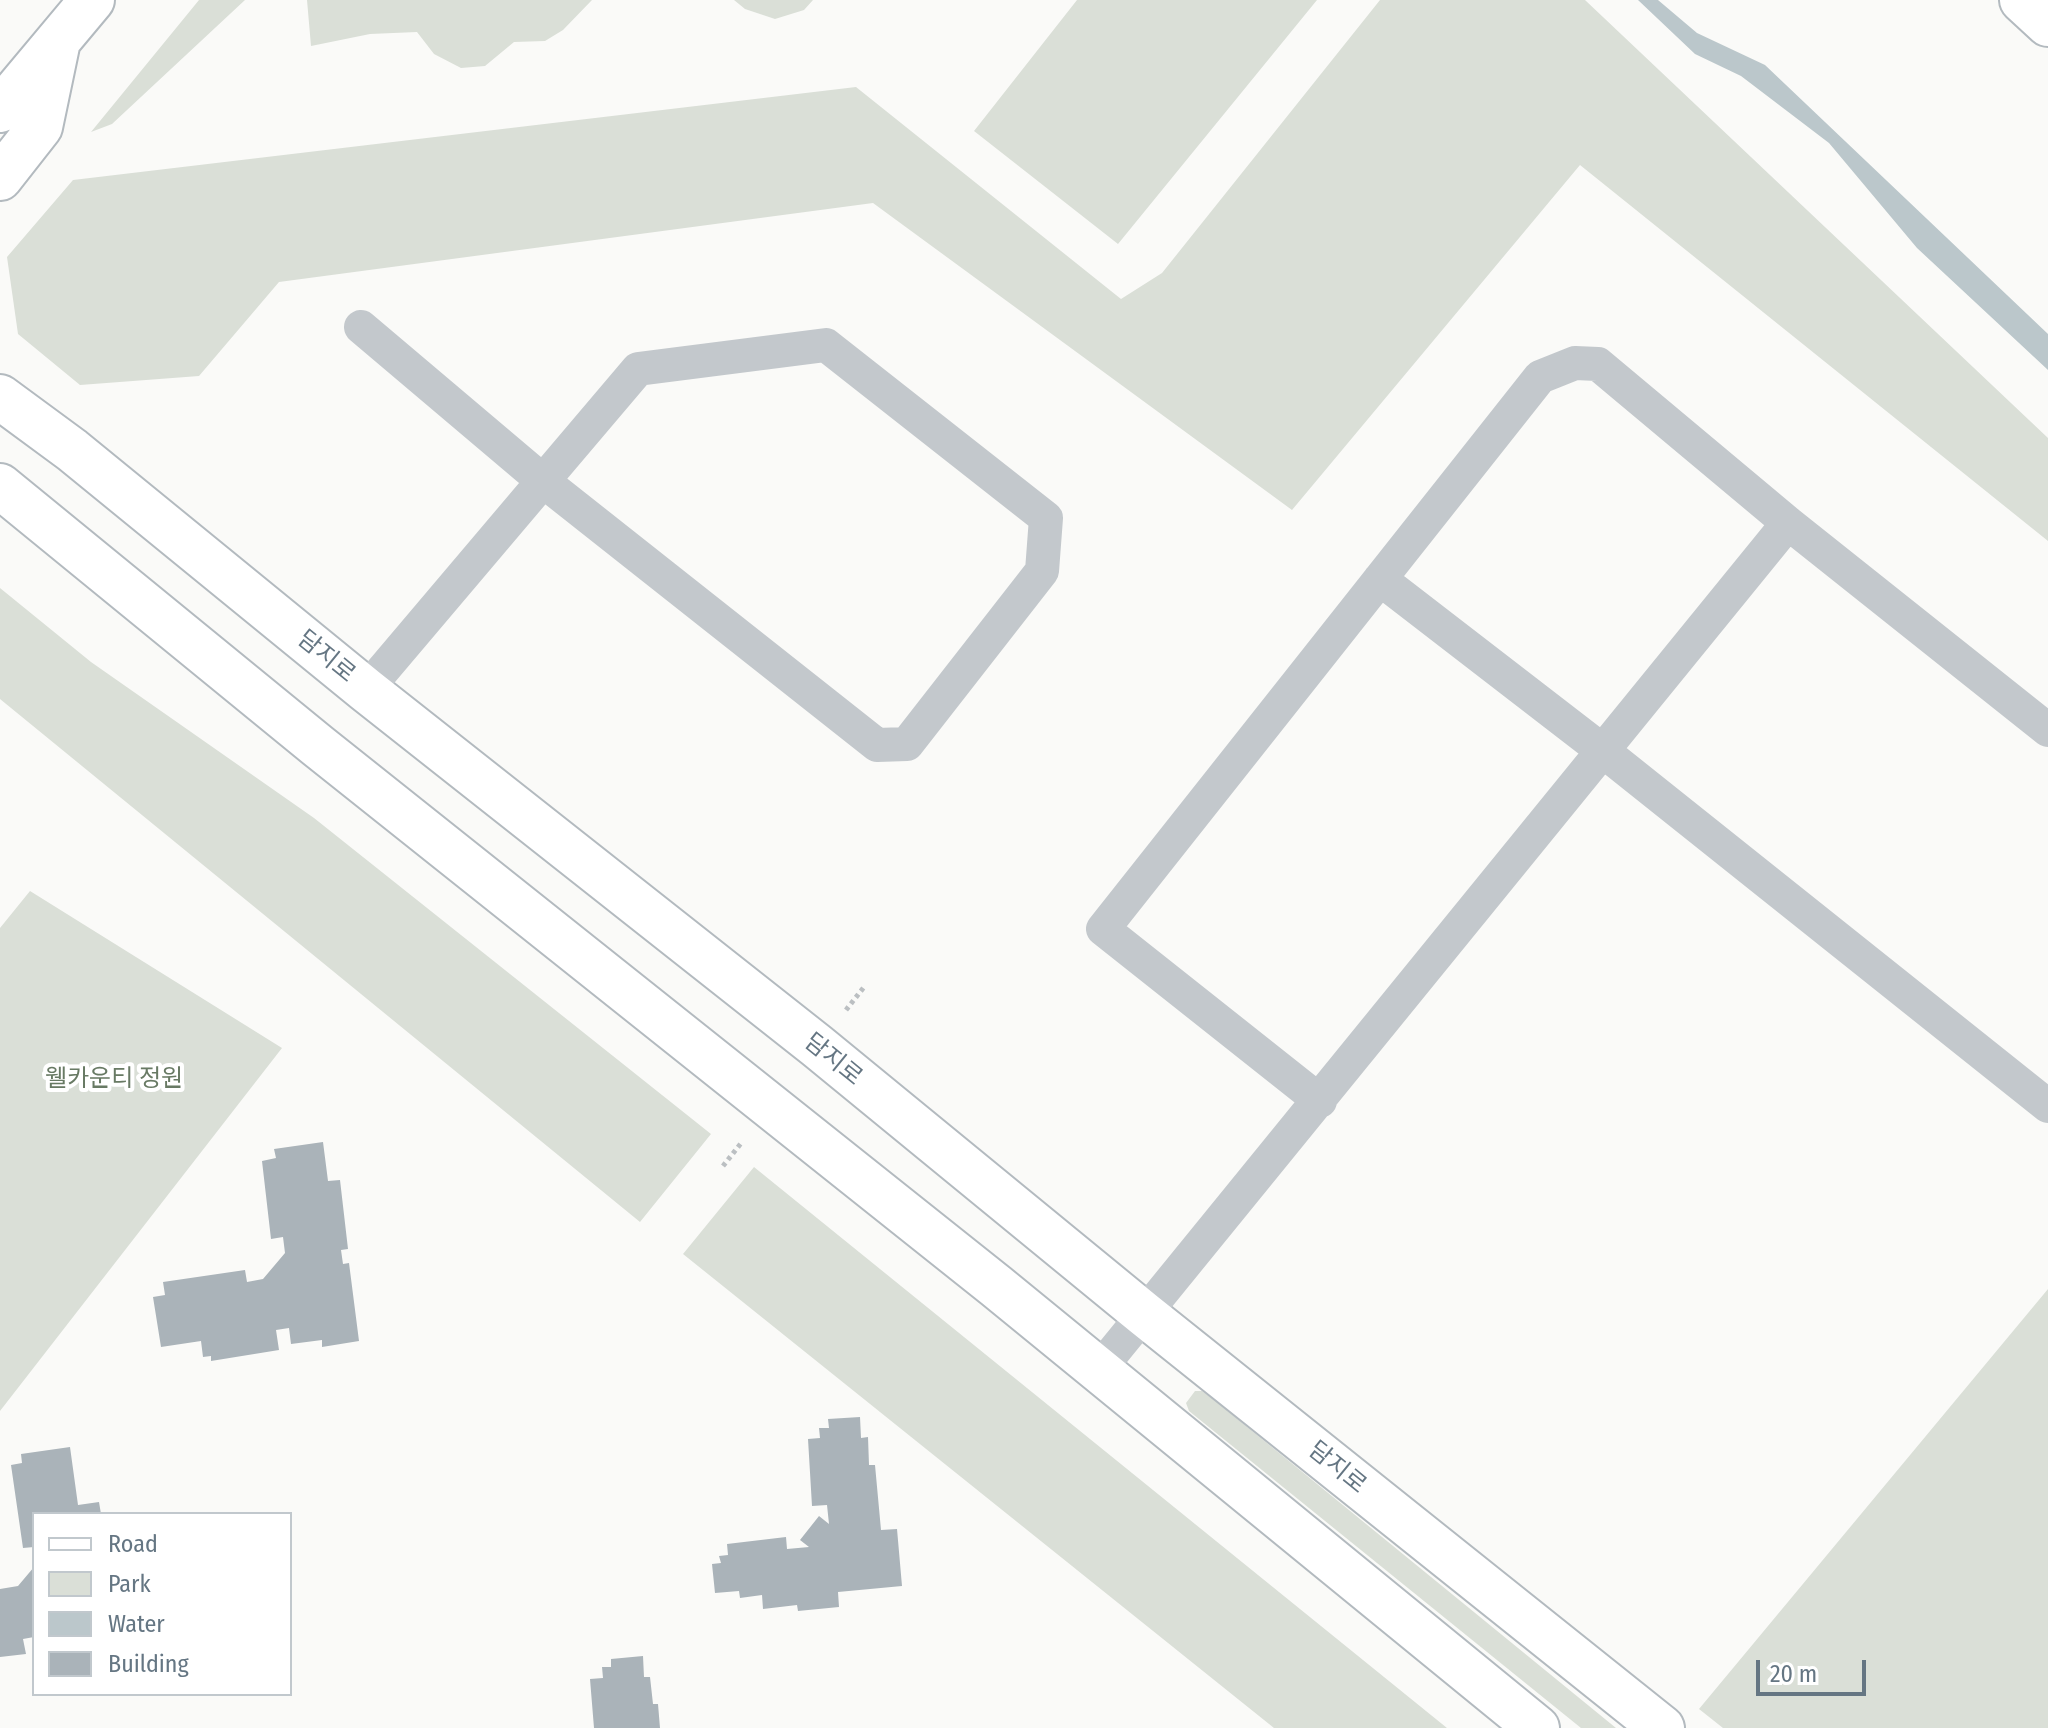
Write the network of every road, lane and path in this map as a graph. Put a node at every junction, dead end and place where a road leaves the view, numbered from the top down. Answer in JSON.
{"nodes":[{"id":1,"x":92,"y":0,"type":"edge"},
{"id":2,"x":2022,"y":0,"type":"edge"},
{"id":3,"x":2048,"y":24,"type":"edge"},
{"id":4,"x":58,"y":41,"type":"junction"},
{"id":5,"x":0,"y":110,"type":"edge"},
{"id":6,"x":0,"y":178,"type":"edge"},
{"id":7,"x":361,"y":327,"type":"dead end"},
{"id":8,"x":0,"y":379,"type":"edge"},
{"id":9,"x":0,"y":397,"type":"edge"},
{"id":10,"x":0,"y":417,"type":"edge"},
{"id":11,"x":72,"y":450,"type":"junction"},
{"id":12,"x":543,"y":481,"type":"junction"},
{"id":13,"x":5,"y":491,"type":"edge"},
{"id":14,"x":1788,"y":523,"type":"junction"},
{"id":15,"x":1380,"y":579,"type":"junction"},
{"id":16,"x":366,"y":690,"type":"junction"},
{"id":17,"x":2048,"y":730,"type":"edge"},
{"id":18,"x":1603,"y":751,"type":"junction"},
{"id":19,"x":864,"y":987,"type":"dead end"},
{"id":20,"x":846,"y":1010,"type":"dead end"},
{"id":21,"x":1320,"y":1101,"type":"junction"},
{"id":22,"x":2048,"y":1106,"type":"edge"},
{"id":23,"x":742,"y":1142,"type":"dead end"},
{"id":24,"x":723,"y":1166,"type":"dead end"},
{"id":25,"x":1144,"y":1314,"type":"junction"},
{"id":26,"x":1097,"y":1372,"type":"junction"},
{"id":27,"x":1537,"y":1728,"type":"edge"},
{"id":28,"x":1662,"y":1728,"type":"edge"}],
"edges":[{"from":1,"to":4,"type":"street"},
{"from":2,"to":3,"type":"street"},
{"from":4,"to":5,"type":"street"},
{"from":4,"to":6,"type":"street"},
{"from":7,"to":12,"type":"street"},
{"from":8,"to":11,"type":"street"},
{"from":9,"to":11,"type":"street","name":"담지로"},
{"from":10,"to":11,"type":"street"},
{"from":11,"to":16,"type":"street","name":"담지로"},
{"from":12,"to":12,"type":"street"},
{"from":12,"to":16,"type":"street"},
{"from":13,"to":26,"type":"street"},
{"from":14,"to":15,"type":"street"},
{"from":14,"to":17,"type":"street"},
{"from":14,"to":18,"type":"street"},
{"from":15,"to":18,"type":"street"},
{"from":15,"to":21,"type":"street"},
{"from":16,"to":25,"type":"street","name":"담지로"},
{"from":18,"to":21,"type":"street"},
{"from":18,"to":22,"type":"street"},
{"from":19,"to":20,"type":"path"},
{"from":21,"to":25,"type":"street"},
{"from":23,"to":24,"type":"path"},
{"from":25,"to":26,"type":"street"},
{"from":25,"to":28,"type":"street","name":"담지로"},
{"from":26,"to":27,"type":"street"}]}
